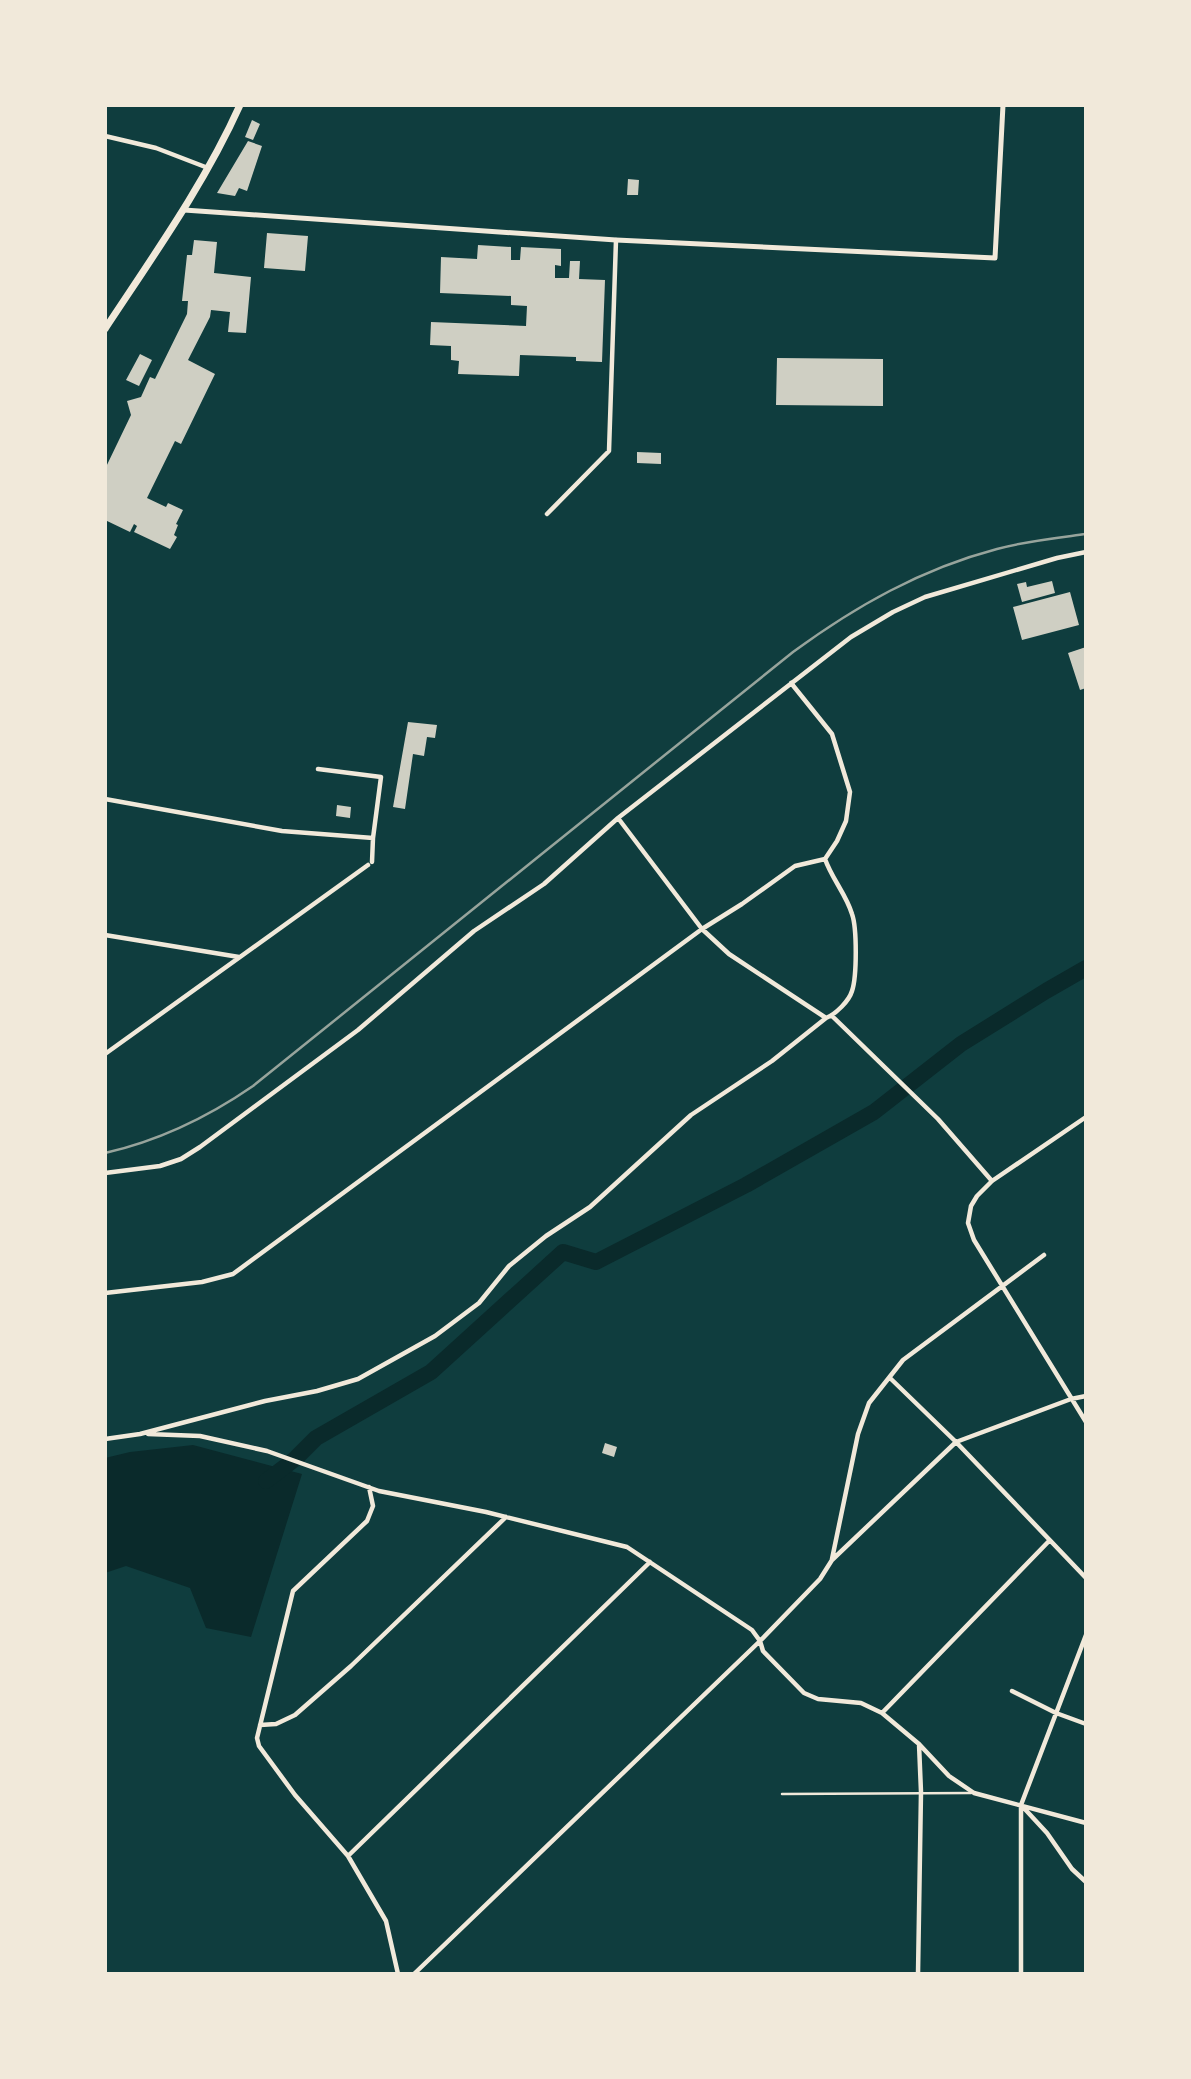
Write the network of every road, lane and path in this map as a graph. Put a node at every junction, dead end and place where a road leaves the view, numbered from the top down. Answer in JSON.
{"nodes":[{"id":1,"x":240,"y":105,"type":"edge"},
{"id":2,"x":1003,"y":105,"type":"edge"},
{"id":3,"x":105,"y":136,"type":"edge"},
{"id":4,"x":209,"y":168,"type":"junction"},
{"id":5,"x":184,"y":210,"type":"junction"},
{"id":6,"x":616,"y":240,"type":"junction"},
{"id":7,"x":105,"y":329,"type":"edge"},
{"id":8,"x":547,"y":514,"type":"dead end"},
{"id":9,"x":1086,"y":552,"type":"edge"},
{"id":10,"x":791,"y":683,"type":"junction"},
{"id":11,"x":318,"y":769,"type":"dead end"},
{"id":12,"x":105,"y":799,"type":"edge"},
{"id":13,"x":618,"y":818,"type":"junction"},
{"id":14,"x":373,"y":838,"type":"junction"},
{"id":15,"x":825,"y":859,"type":"junction"},
{"id":16,"x":702,"y":929,"type":"junction"},
{"id":17,"x":105,"y":934,"type":"edge"},
{"id":18,"x":240,"y":957,"type":"junction"},
{"id":19,"x":829,"y":1017,"type":"junction"},
{"id":20,"x":105,"y":1054,"type":"edge"},
{"id":21,"x":1086,"y":1117,"type":"edge"},
{"id":22,"x":105,"y":1173,"type":"edge"},
{"id":23,"x":992,"y":1181,"type":"junction"},
{"id":24,"x":1044,"y":1255,"type":"dead end"},
{"id":25,"x":1002,"y":1285,"type":"junction"},
{"id":26,"x":105,"y":1293,"type":"edge"},
{"id":27,"x":890,"y":1378,"type":"junction"},
{"id":28,"x":1086,"y":1396,"type":"edge"},
{"id":29,"x":1071,"y":1399,"type":"junction"},
{"id":30,"x":1086,"y":1422,"type":"edge"},
{"id":31,"x":140,"y":1434,"type":"junction"},
{"id":32,"x":105,"y":1438,"type":"edge"},
{"id":33,"x":957,"y":1442,"type":"junction"},
{"id":34,"x":369,"y":1487,"type":"junction"},
{"id":35,"x":506,"y":1517,"type":"junction"},
{"id":36,"x":1049,"y":1541,"type":"junction"},
{"id":37,"x":832,"y":1560,"type":"junction"},
{"id":38,"x":650,"y":1562,"type":"junction"},
{"id":39,"x":1086,"y":1578,"type":"edge"},
{"id":40,"x":1086,"y":1635,"type":"edge"},
{"id":41,"x":760,"y":1641,"type":"junction"},
{"id":42,"x":1012,"y":1691,"type":"dead end"},
{"id":43,"x":882,"y":1713,"type":"junction"},
{"id":44,"x":1056,"y":1713,"type":"junction"},
{"id":45,"x":1086,"y":1724,"type":"edge"},
{"id":46,"x":260,"y":1725,"type":"junction"},
{"id":47,"x":919,"y":1744,"type":"junction"},
{"id":48,"x":921,"y":1792,"type":"junction"},
{"id":49,"x":974,"y":1793,"type":"junction"},
{"id":50,"x":782,"y":1794,"type":"dead end"},
{"id":51,"x":1021,"y":1805,"type":"junction"},
{"id":52,"x":1086,"y":1823,"type":"edge"},
{"id":53,"x":348,"y":1856,"type":"junction"},
{"id":54,"x":1086,"y":1882,"type":"edge"},
{"id":55,"x":398,"y":1974,"type":"edge"},
{"id":56,"x":414,"y":1974,"type":"edge"},
{"id":57,"x":918,"y":1974,"type":"edge"},
{"id":58,"x":1021,"y":1974,"type":"edge"}],
"edges":[{"from":1,"to":4,"type":"main road"},
{"from":2,"to":6,"type":"street"},
{"from":3,"to":4,"type":"street"},
{"from":4,"to":5,"type":"main road"},
{"from":5,"to":6,"type":"street"},
{"from":5,"to":7,"type":"main road"},
{"from":6,"to":8,"type":"street"},
{"from":9,"to":10,"type":"street"},
{"from":10,"to":13,"type":"street"},
{"from":10,"to":15,"type":"street"},
{"from":11,"to":14,"type":"street"},
{"from":12,"to":14,"type":"street"},
{"from":13,"to":16,"type":"street"},
{"from":13,"to":22,"type":"street"},
{"from":14,"to":18,"type":"street"},
{"from":15,"to":16,"type":"street"},
{"from":15,"to":19,"type":"street"},
{"from":16,"to":19,"type":"street"},
{"from":16,"to":26,"type":"street"},
{"from":17,"to":18,"type":"street"},
{"from":18,"to":20,"type":"street"},
{"from":19,"to":23,"type":"street"},
{"from":19,"to":31,"type":"street"},
{"from":21,"to":23,"type":"street"},
{"from":23,"to":25,"type":"street"},
{"from":24,"to":25,"type":"street"},
{"from":25,"to":27,"type":"street"},
{"from":25,"to":29,"type":"street"},
{"from":27,"to":33,"type":"street"},
{"from":27,"to":37,"type":"street"},
{"from":28,"to":29,"type":"street"},
{"from":29,"to":30,"type":"street"},
{"from":29,"to":33,"type":"street"},
{"from":31,"to":32,"type":"street"},
{"from":31,"to":34,"type":"street"},
{"from":33,"to":36,"type":"street"},
{"from":33,"to":37,"type":"street"},
{"from":34,"to":35,"type":"street"},
{"from":34,"to":46,"type":"street"},
{"from":35,"to":38,"type":"street"},
{"from":35,"to":46,"type":"street"},
{"from":36,"to":39,"type":"street"},
{"from":36,"to":43,"type":"street"},
{"from":37,"to":41,"type":"street"},
{"from":38,"to":41,"type":"street"},
{"from":38,"to":53,"type":"street"},
{"from":40,"to":44,"type":"street"},
{"from":41,"to":43,"type":"street"},
{"from":41,"to":56,"type":"street"},
{"from":42,"to":44,"type":"street"},
{"from":43,"to":47,"type":"street"},
{"from":44,"to":45,"type":"street"},
{"from":44,"to":51,"type":"street"},
{"from":46,"to":53,"type":"street"},
{"from":47,"to":48,"type":"street"},
{"from":47,"to":49,"type":"street"},
{"from":48,"to":49,"type":"lane"},
{"from":48,"to":50,"type":"lane"},
{"from":48,"to":57,"type":"street"},
{"from":49,"to":51,"type":"street"},
{"from":51,"to":52,"type":"street"},
{"from":51,"to":54,"type":"street"},
{"from":51,"to":58,"type":"street"},
{"from":53,"to":55,"type":"street"}]}
